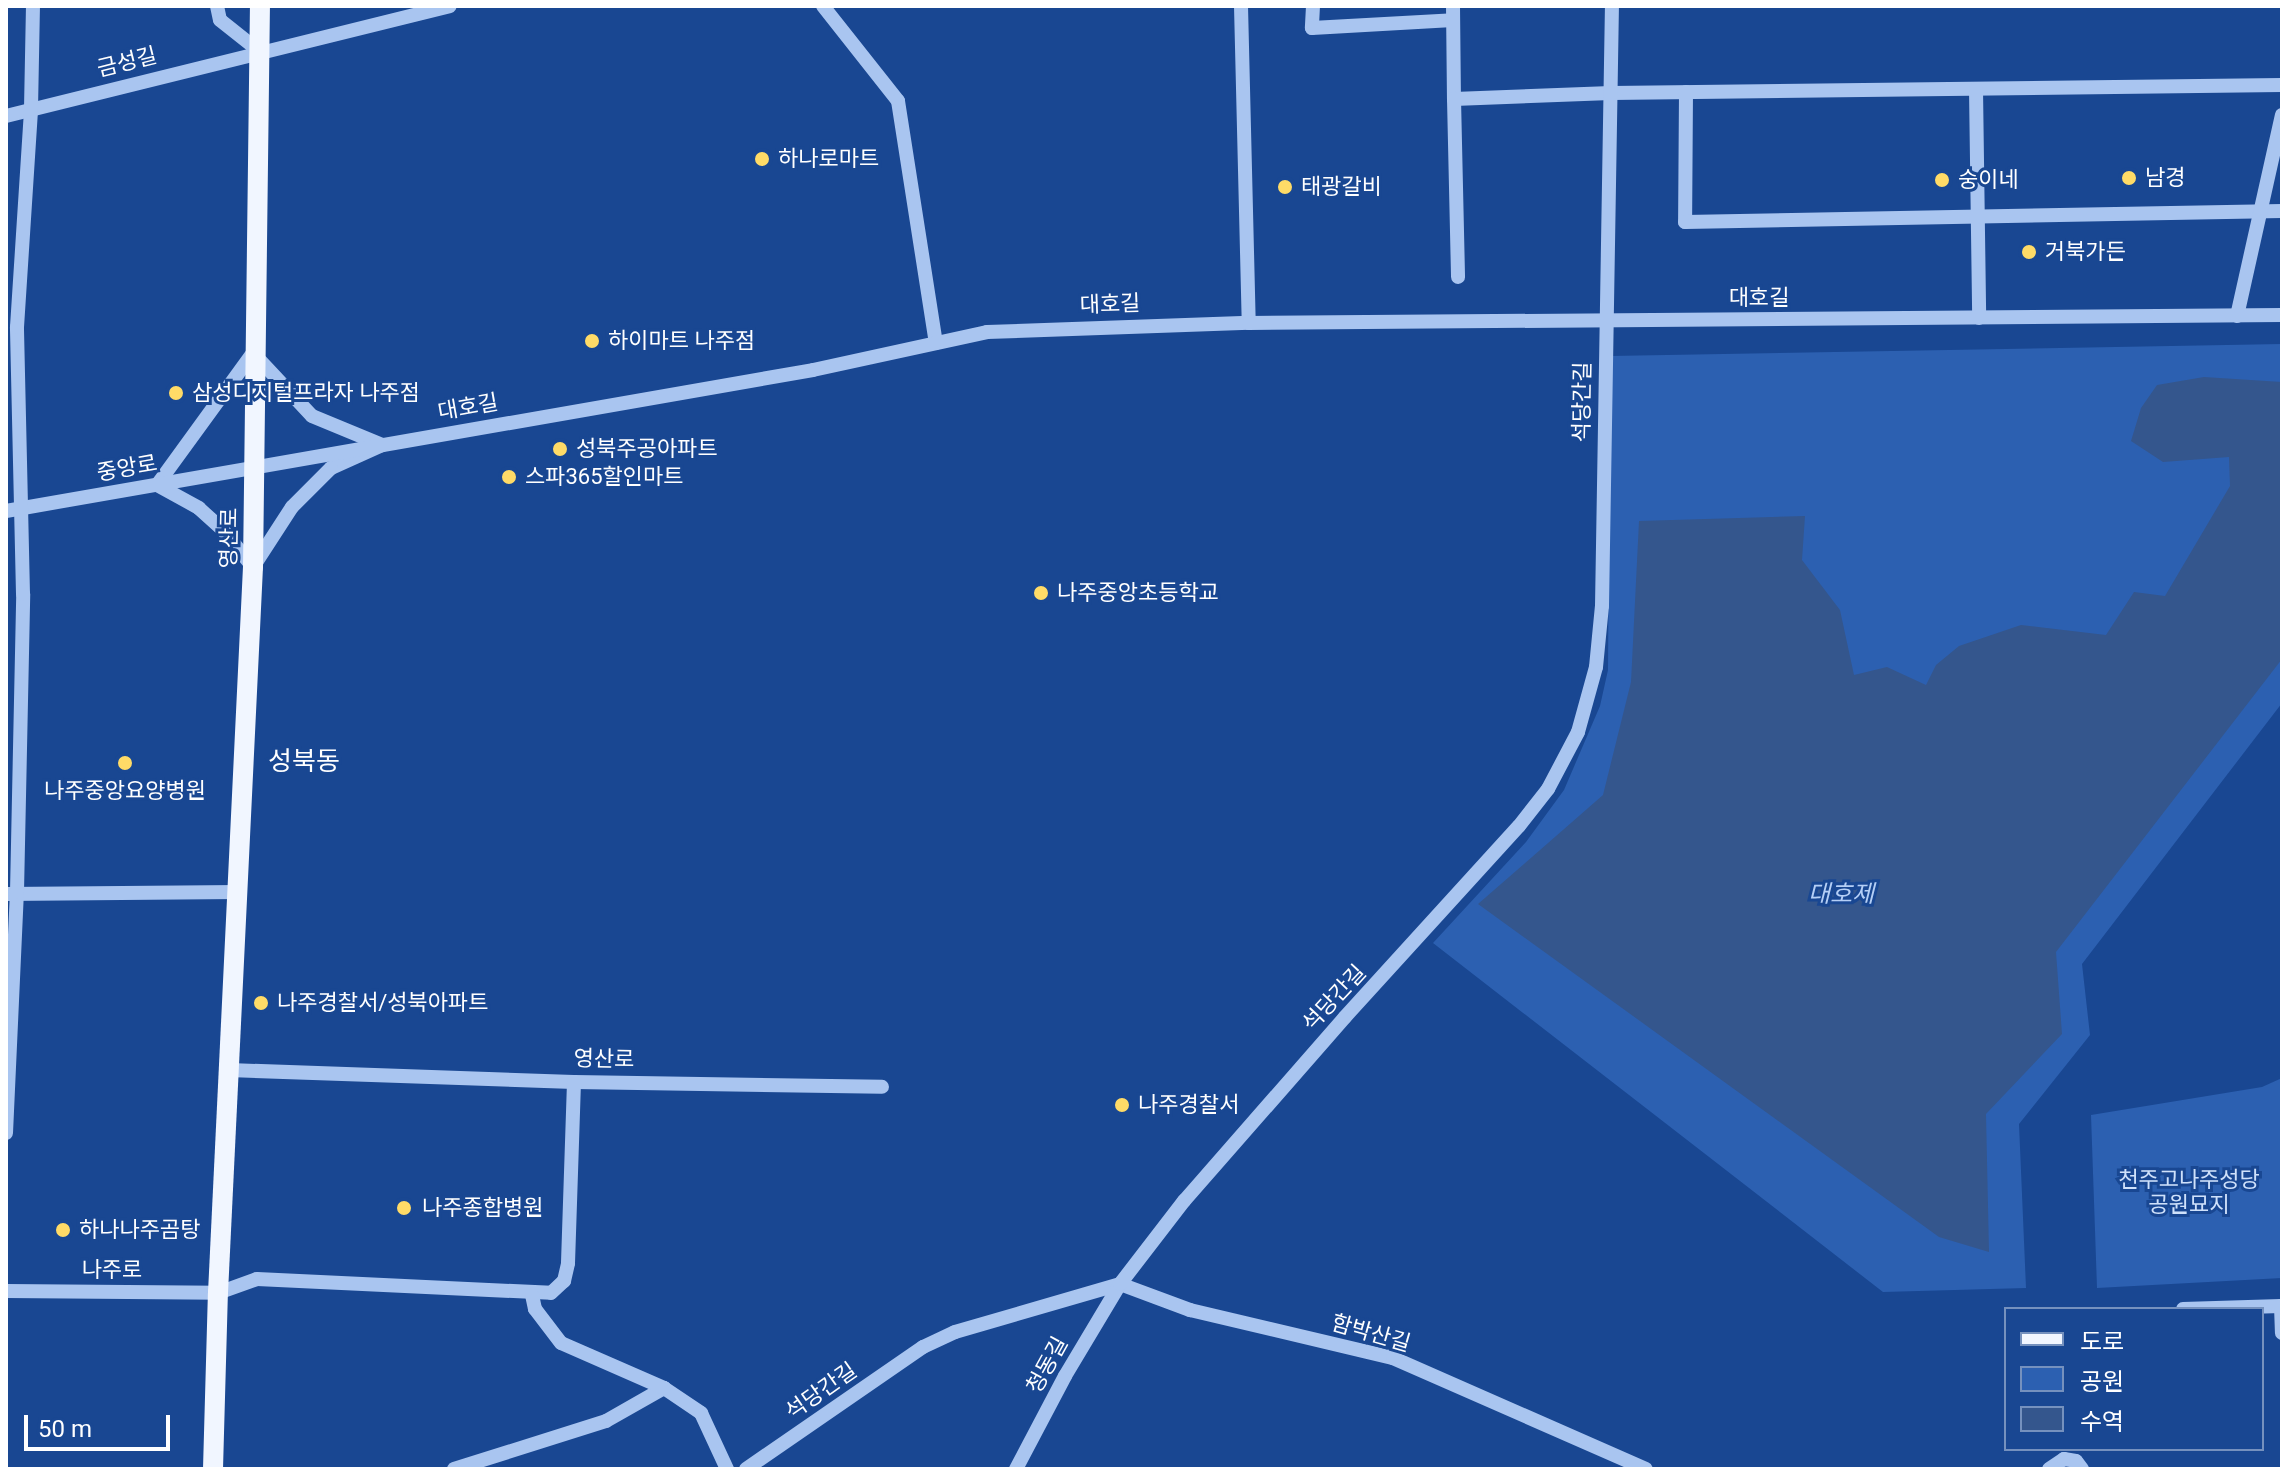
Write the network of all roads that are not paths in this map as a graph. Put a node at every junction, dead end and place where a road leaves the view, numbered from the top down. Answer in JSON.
{"nodes":[{"id":1,"x":33,"y":6,"type":"edge"},
{"id":2,"x":217,"y":6,"type":"edge"},
{"id":3,"x":260,"y":6,"type":"edge"},
{"id":4,"x":450,"y":6,"type":"edge"},
{"id":5,"x":823,"y":6,"type":"edge"},
{"id":6,"x":1241,"y":6,"type":"edge"},
{"id":7,"x":1313,"y":6,"type":"edge"},
{"id":8,"x":1612,"y":6,"type":"edge"},
{"id":9,"x":1453,"y":13,"type":"edge"},
{"id":10,"x":259,"y":51,"type":"junction"},
{"id":11,"x":2282,"y":85,"type":"edge"},
{"id":12,"x":1976,"y":89,"type":"junction"},
{"id":13,"x":1686,"y":92,"type":"junction"},
{"id":14,"x":1611,"y":93,"type":"junction"},
{"id":15,"x":1454,"y":99,"type":"junction"},
{"id":16,"x":31,"y":109,"type":"junction"},
{"id":17,"x":2282,"y":115,"type":"edge"},
{"id":18,"x":6,"y":116,"type":"edge"},
{"id":19,"x":2259,"y":211,"type":"junction"},
{"id":20,"x":2282,"y":211,"type":"edge"},
{"id":21,"x":1978,"y":217,"type":"junction"},
{"id":22,"x":1458,"y":277,"type":"dead end"},
{"id":23,"x":2282,"y":315,"type":"edge"},
{"id":24,"x":2237,"y":316,"type":"junction"},
{"id":25,"x":1979,"y":318,"type":"junction"},
{"id":26,"x":1606,"y":321,"type":"junction"},
{"id":27,"x":1249,"y":323,"type":"junction"},
{"id":28,"x":936,"y":343,"type":"junction"},
{"id":29,"x":253,"y":353,"type":"junction"},
{"id":30,"x":382,"y":445,"type":"junction"},
{"id":31,"x":255,"y":467,"type":"junction"},
{"id":32,"x":157,"y":485,"type":"junction"},
{"id":33,"x":13,"y":510,"type":"edge"},
{"id":34,"x":253,"y":567,"type":"junction"},
{"id":35,"x":23,"y":594,"type":"junction"},
{"id":36,"x":6,"y":597,"type":"edge"},
{"id":37,"x":238,"y":892,"type":"junction"},
{"id":38,"x":11,"y":893,"type":"edge"},
{"id":39,"x":229,"y":1070,"type":"junction"},
{"id":40,"x":574,"y":1082,"type":"junction"},
{"id":41,"x":882,"y":1087,"type":"dead end"},
{"id":42,"x":6,"y":1133,"type":"edge"},
{"id":43,"x":1120,"y":1284,"type":"junction"},
{"id":44,"x":6,"y":1291,"type":"edge"},
{"id":45,"x":218,"y":1293,"type":"junction"},
{"id":46,"x":532,"y":1295,"type":"junction"},
{"id":47,"x":2248,"y":1307,"type":"edge"},
{"id":48,"x":2282,"y":1333,"type":"edge"},
{"id":49,"x":664,"y":1388,"type":"junction"},
{"id":50,"x":2063,"y":1454,"type":"edge"},
{"id":51,"x":213,"y":1469,"type":"edge"},
{"id":52,"x":454,"y":1469,"type":"edge"},
{"id":53,"x":727,"y":1469,"type":"edge"},
{"id":54,"x":746,"y":1469,"type":"edge"},
{"id":55,"x":1016,"y":1469,"type":"edge"},
{"id":56,"x":1646,"y":1469,"type":"edge"},
{"id":57,"x":2049,"y":1469,"type":"edge"},
{"id":58,"x":2082,"y":1469,"type":"edge"}],
"edges":[{"from":1,"to":16,"type":"street"},
{"from":2,"to":10,"type":"street"},
{"from":3,"to":10,"type":"main road","name":"영산로"},
{"from":4,"to":10,"type":"street","name":"금성길"},
{"from":5,"to":28,"type":"street"},
{"from":6,"to":27,"type":"street"},
{"from":7,"to":9,"type":"street"},
{"from":8,"to":14,"type":"street","name":"석당간길"},
{"from":9,"to":15,"type":"street"},
{"from":10,"to":16,"type":"street","name":"금성길"},
{"from":10,"to":29,"type":"main road","name":"영산로"},
{"from":11,"to":12,"type":"street"},
{"from":12,"to":13,"type":"street"},
{"from":12,"to":21,"type":"street"},
{"from":13,"to":14,"type":"street"},
{"from":13,"to":21,"type":"street"},
{"from":14,"to":15,"type":"street"},
{"from":14,"to":26,"type":"street","name":"석당간길"},
{"from":15,"to":22,"type":"street"},
{"from":16,"to":18,"type":"street","name":"금성길"},
{"from":16,"to":33,"type":"street"},
{"from":17,"to":19,"type":"street"},
{"from":19,"to":20,"type":"street"},
{"from":19,"to":21,"type":"street"},
{"from":19,"to":24,"type":"street"},
{"from":21,"to":25,"type":"street"},
{"from":23,"to":24,"type":"street","name":"대호길"},
{"from":24,"to":25,"type":"street","name":"대호길"},
{"from":25,"to":26,"type":"street","name":"대호길"},
{"from":26,"to":27,"type":"street","name":"대호길"},
{"from":26,"to":43,"type":"street","name":"석당간길"},
{"from":27,"to":28,"type":"street","name":"대호길"},
{"from":28,"to":30,"type":"street","name":"대호길"},
{"from":29,"to":30,"type":"street"},
{"from":29,"to":31,"type":"main road","name":"영산로"},
{"from":29,"to":32,"type":"street"},
{"from":30,"to":31,"type":"street","name":"대호길"},
{"from":30,"to":34,"type":"street"},
{"from":31,"to":32,"type":"street","name":"중앙로"},
{"from":31,"to":34,"type":"main road","name":"영산로"},
{"from":32,"to":33,"type":"street","name":"중앙로"},
{"from":32,"to":34,"type":"street"},
{"from":33,"to":35,"type":"street"},
{"from":34,"to":37,"type":"main road","name":"영산로"},
{"from":35,"to":36,"type":"street"},
{"from":35,"to":38,"type":"street"},
{"from":37,"to":38,"type":"street"},
{"from":37,"to":39,"type":"main road","name":"영산로"},
{"from":38,"to":42,"type":"street"},
{"from":39,"to":40,"type":"street","name":"영산로"},
{"from":39,"to":45,"type":"main road","name":"영산로"},
{"from":40,"to":41,"type":"street","name":"영산로"},
{"from":40,"to":46,"type":"street"},
{"from":43,"to":54,"type":"street","name":"석당간길"},
{"from":43,"to":55,"type":"street","name":"청동길"},
{"from":43,"to":56,"type":"street","name":"함박산길"},
{"from":44,"to":45,"type":"street","name":"나주로"},
{"from":45,"to":46,"type":"street"},
{"from":45,"to":51,"type":"main road","name":"영산로"},
{"from":46,"to":49,"type":"street"},
{"from":47,"to":48,"type":"street"},
{"from":49,"to":52,"type":"street"},
{"from":49,"to":53,"type":"street"},
{"from":50,"to":57,"type":"street"},
{"from":50,"to":58,"type":"street"}]}
